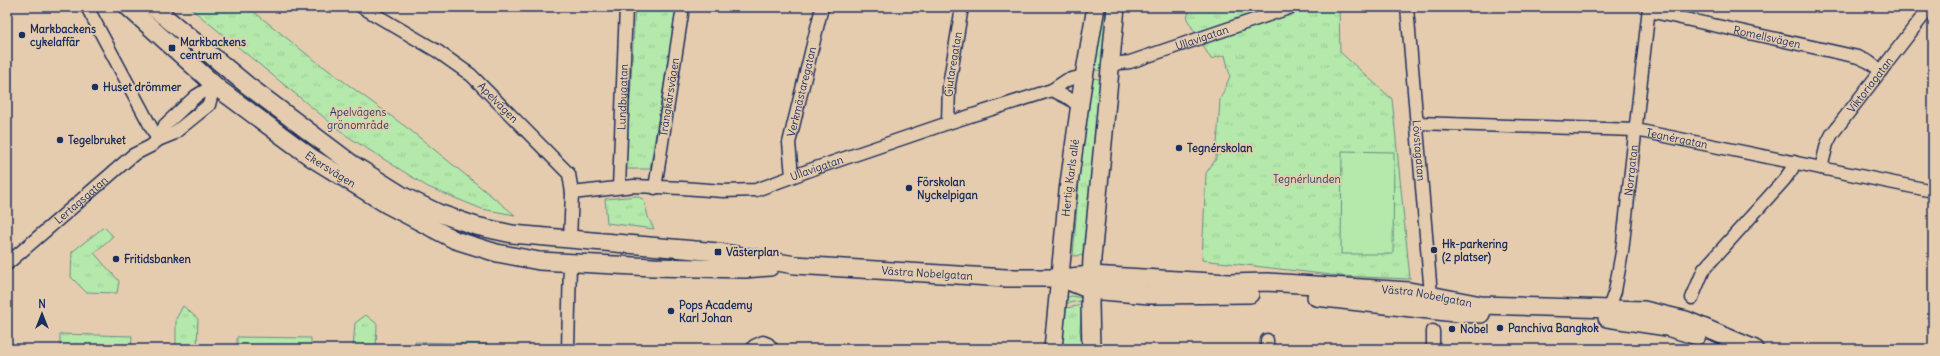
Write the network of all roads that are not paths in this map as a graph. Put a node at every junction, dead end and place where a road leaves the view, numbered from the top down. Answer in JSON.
{"nodes":[{"id":1,"x":87,"y":7,"type":"edge"},
{"id":2,"x":128,"y":7,"type":"edge"},
{"id":3,"x":153,"y":7,"type":"edge"},
{"id":4,"x":362,"y":7,"type":"edge"},
{"id":5,"x":626,"y":7,"type":"edge"},
{"id":6,"x":683,"y":7,"type":"edge"},
{"id":7,"x":822,"y":7,"type":"edge"},
{"id":8,"x":962,"y":7,"type":"edge"},
{"id":9,"x":1096,"y":7,"type":"edge"},
{"id":10,"x":1116,"y":7,"type":"edge"},
{"id":11,"x":1292,"y":7,"type":"edge"},
{"id":12,"x":1407,"y":7,"type":"edge"},
{"id":13,"x":1930,"y":7,"type":"edge"},
{"id":14,"x":1649,"y":9,"type":"edge"},
{"id":15,"x":1111,"y":64,"type":"junction"},
{"id":16,"x":228,"y":70,"type":"junction"},
{"id":17,"x":1881,"y":71,"type":"junction"},
{"id":18,"x":1084,"y":76,"type":"junction"},
{"id":19,"x":214,"y":85,"type":"junction"},
{"id":20,"x":1052,"y":90,"type":"junction"},
{"id":21,"x":1079,"y":106,"type":"junction"},
{"id":22,"x":948,"y":123,"type":"junction"},
{"id":23,"x":1417,"y":123,"type":"junction"},
{"id":24,"x":1636,"y":130,"type":"junction"},
{"id":25,"x":158,"y":140,"type":"junction"},
{"id":26,"x":1794,"y":162,"type":"junction"},
{"id":27,"x":1821,"y":168,"type":"junction"},
{"id":28,"x":792,"y":176,"type":"junction"},
{"id":29,"x":619,"y":187,"type":"junction"},
{"id":30,"x":655,"y":188,"type":"junction"},
{"id":31,"x":1933,"y":190,"type":"edge"},
{"id":32,"x":572,"y":193,"type":"junction"},
{"id":33,"x":570,"y":239,"type":"junction"},
{"id":34,"x":570,"y":263,"type":"junction"},
{"id":35,"x":7,"y":264,"type":"edge"},
{"id":36,"x":794,"y":265,"type":"junction"},
{"id":37,"x":1061,"y":278,"type":"junction"},
{"id":38,"x":1091,"y":282,"type":"junction"},
{"id":39,"x":1431,"y":295,"type":"junction"},
{"id":40,"x":1692,"y":298,"type":"dead end"},
{"id":41,"x":1610,"y":308,"type":"junction"},
{"id":42,"x":1433,"y":331,"type":"dead end"},
{"id":43,"x":568,"y":349,"type":"edge"},
{"id":44,"x":753,"y":349,"type":"edge"},
{"id":45,"x":772,"y":349,"type":"edge"},
{"id":46,"x":1053,"y":349,"type":"edge"},
{"id":47,"x":1091,"y":349,"type":"edge"},
{"id":48,"x":1432,"y":349,"type":"edge"},
{"id":49,"x":1731,"y":349,"type":"edge"},
{"id":50,"x":1755,"y":349,"type":"edge"}],
"edges":[{"from":1,"to":25,"type":"street"},
{"from":2,"to":19,"type":"main road","name":"Ekersvägen"},
{"from":3,"to":16,"type":"main road","name":"Ekersvägen"},
{"from":4,"to":32,"type":"street","name":"Apelvägen"},
{"from":5,"to":29,"type":"street","name":"Lundbygatan"},
{"from":6,"to":30,"type":"street","name":"Trängkårsvägen"},
{"from":7,"to":28,"type":"street","name":"Verkmästaregatan"},
{"from":8,"to":22,"type":"street","name":"Gjutaregatan"},
{"from":9,"to":18,"type":"main road","name":"Hertig Karls allé"},
{"from":10,"to":15,"type":"main road"},
{"from":11,"to":15,"type":"street","name":"Ullavigatan"},
{"from":12,"to":23,"type":"street","name":"Lövstagatan"},
{"from":13,"to":17,"type":"street","name":"Viktoriagatan"},
{"from":14,"to":17,"type":"street","name":"Romellsvägen"},
{"from":14,"to":24,"type":"street","name":"Norrgatan"},
{"from":15,"to":38,"type":"main road"},
{"from":16,"to":19,"type":"main road"},
{"from":16,"to":33,"type":"main road","name":"Ekersvägen"},
{"from":17,"to":27,"type":"street","name":"Viktoriagatan"},
{"from":18,"to":20,"type":"street","name":"Ullavigatan"},
{"from":18,"to":21,"type":"main road","name":"Hertig Karls allé"},
{"from":19,"to":25,"type":"street","name":"Lertagsgatan"},
{"from":19,"to":34,"type":"main road","name":"Ekersvägen"},
{"from":20,"to":21,"type":"street"},
{"from":20,"to":22,"type":"street","name":"Ullavigatan"},
{"from":21,"to":37,"type":"main road","name":"Hertig Karls allé"},
{"from":22,"to":28,"type":"street","name":"Ullavigatan"},
{"from":23,"to":24,"type":"street","name":"Tegnérgatan"},
{"from":23,"to":39,"type":"street","name":"Lövstagatan"},
{"from":24,"to":26,"type":"street","name":"Tegnérgatan"},
{"from":24,"to":41,"type":"street","name":"Norrgatan"},
{"from":25,"to":35,"type":"street","name":"Lertagsgatan"},
{"from":26,"to":27,"type":"street","name":"Tegnérgatan"},
{"from":26,"to":40,"type":"street"},
{"from":27,"to":31,"type":"street","name":"Tegnérgatan"},
{"from":28,"to":30,"type":"street","name":"Ullavigatan"},
{"from":29,"to":30,"type":"street","name":"Ullavigatan"},
{"from":29,"to":32,"type":"street","name":"Ullavigatan"},
{"from":32,"to":33,"type":"street","name":"Apelvägen"},
{"from":33,"to":34,"type":"main road"},
{"from":33,"to":36,"type":"main road","name":"Västra Nobelgatan"},
{"from":34,"to":36,"type":"main road","name":"Västra Nobelgatan"},
{"from":34,"to":43,"type":"street"},
{"from":36,"to":37,"type":"main road","name":"Västra Nobelgatan"},
{"from":37,"to":38,"type":"main road","name":"Västra Nobelgatan"},
{"from":37,"to":46,"type":"main road","name":"Hertig Karls allé"},
{"from":38,"to":39,"type":"main road","name":"Västra Nobelgatan"},
{"from":38,"to":47,"type":"main road"},
{"from":38,"to":49,"type":"main road","name":"Västra Nobelgatan"},
{"from":39,"to":41,"type":"main road","name":"Västra Nobelgatan"},
{"from":41,"to":50,"type":"main road","name":"Västra Nobelgatan"},
{"from":42,"to":48,"type":"street"},
{"from":44,"to":45,"type":"street"}]}
